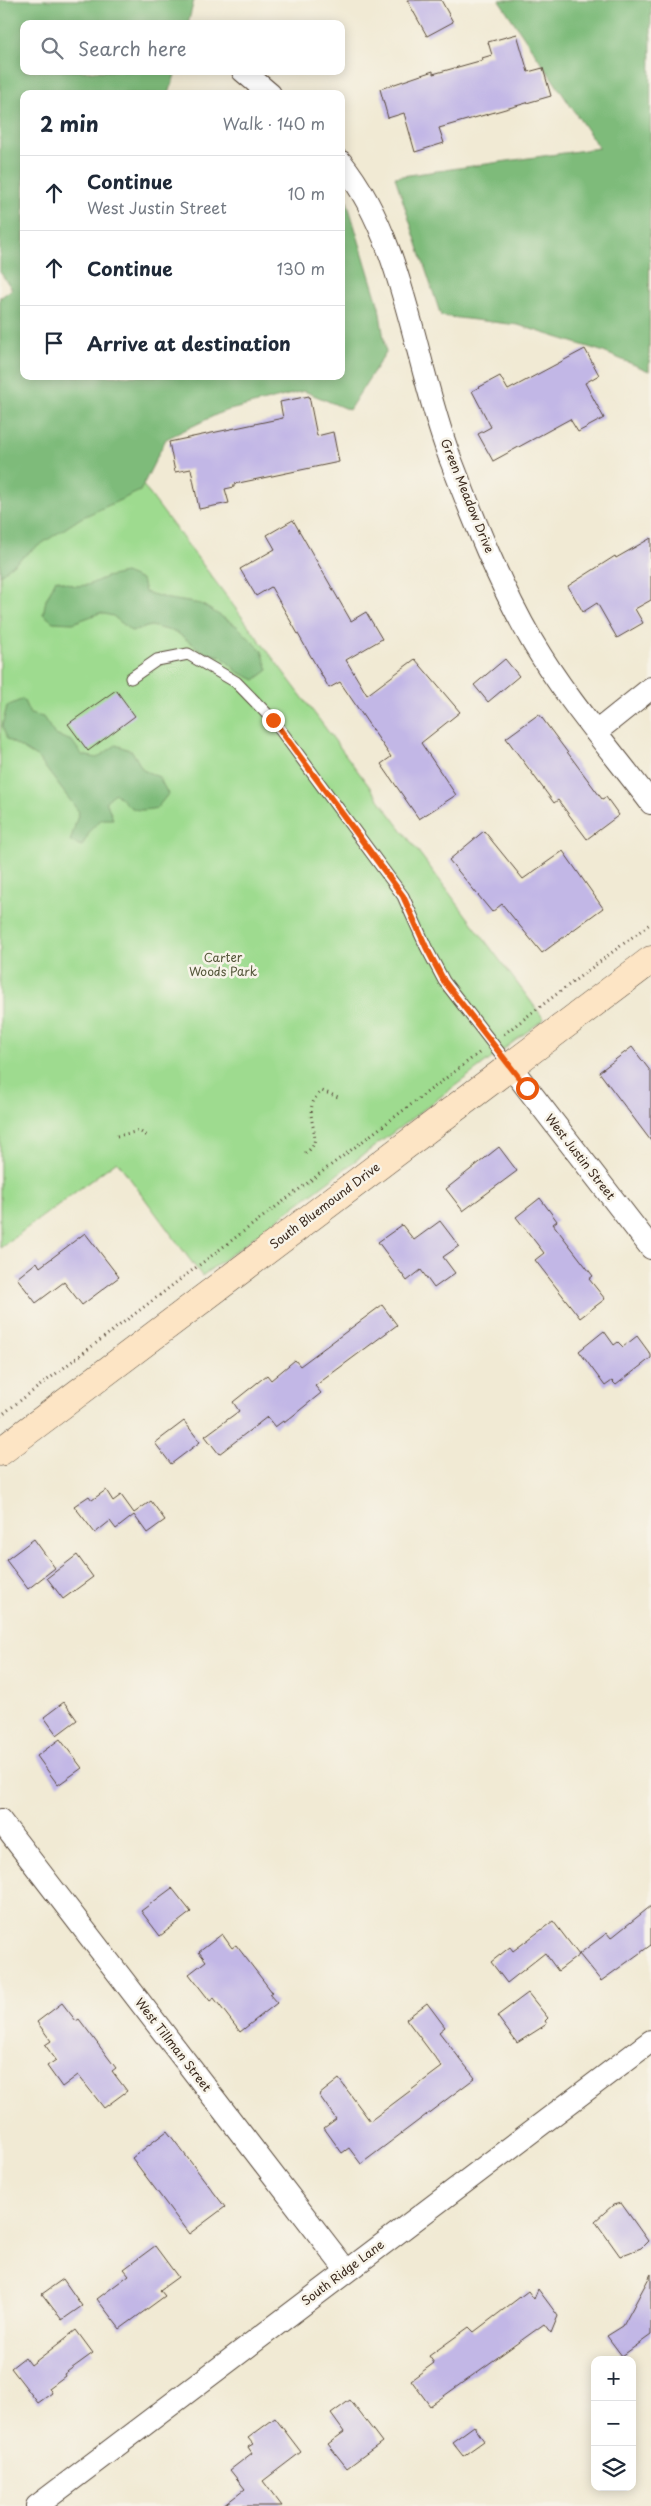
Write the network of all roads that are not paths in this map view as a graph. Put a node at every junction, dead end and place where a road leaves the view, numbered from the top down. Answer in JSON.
{"nodes":[{"id":1,"x":248,"y":75,"type":"edge"},
{"id":2,"x":265,"y":90,"type":"edge"},
{"id":3,"x":345,"y":167,"type":"edge"},
{"id":4,"x":131,"y":678,"type":"dead end"},
{"id":5,"x":651,"y":688,"type":"edge"},
{"id":6,"x":596,"y":732,"type":"junction"},
{"id":7,"x":651,"y":803,"type":"edge"},
{"id":8,"x":651,"y":960,"type":"edge"},
{"id":9,"x":510,"y":1066,"type":"junction"},
{"id":10,"x":651,"y":1248,"type":"edge"},
{"id":11,"x":0,"y":1452,"type":"edge"},
{"id":12,"x":0,"y":1820,"type":"edge"},
{"id":13,"x":651,"y":2041,"type":"edge"},
{"id":14,"x":346,"y":2270,"type":"junction"},
{"id":15,"x":37,"y":2506,"type":"edge"}],
"edges":[{"from":1,"to":2,"type":"street"},
{"from":3,"to":6,"type":"street","name":"Green Meadow Drive"},
{"from":4,"to":9,"type":"lane"},
{"from":5,"to":6,"type":"street"},
{"from":6,"to":7,"type":"street","name":"Green Meadow Drive"},
{"from":8,"to":9,"type":"main road","name":"South Bluemound Drive"},
{"from":9,"to":10,"type":"street","name":"West Justin Street"},
{"from":9,"to":11,"type":"main road","name":"South Bluemound Drive"},
{"from":12,"to":14,"type":"street","name":"West Tillman Street"},
{"from":13,"to":14,"type":"street","name":"South Ridge Lane"},
{"from":14,"to":15,"type":"street","name":"South Ridge Lane"}]}
